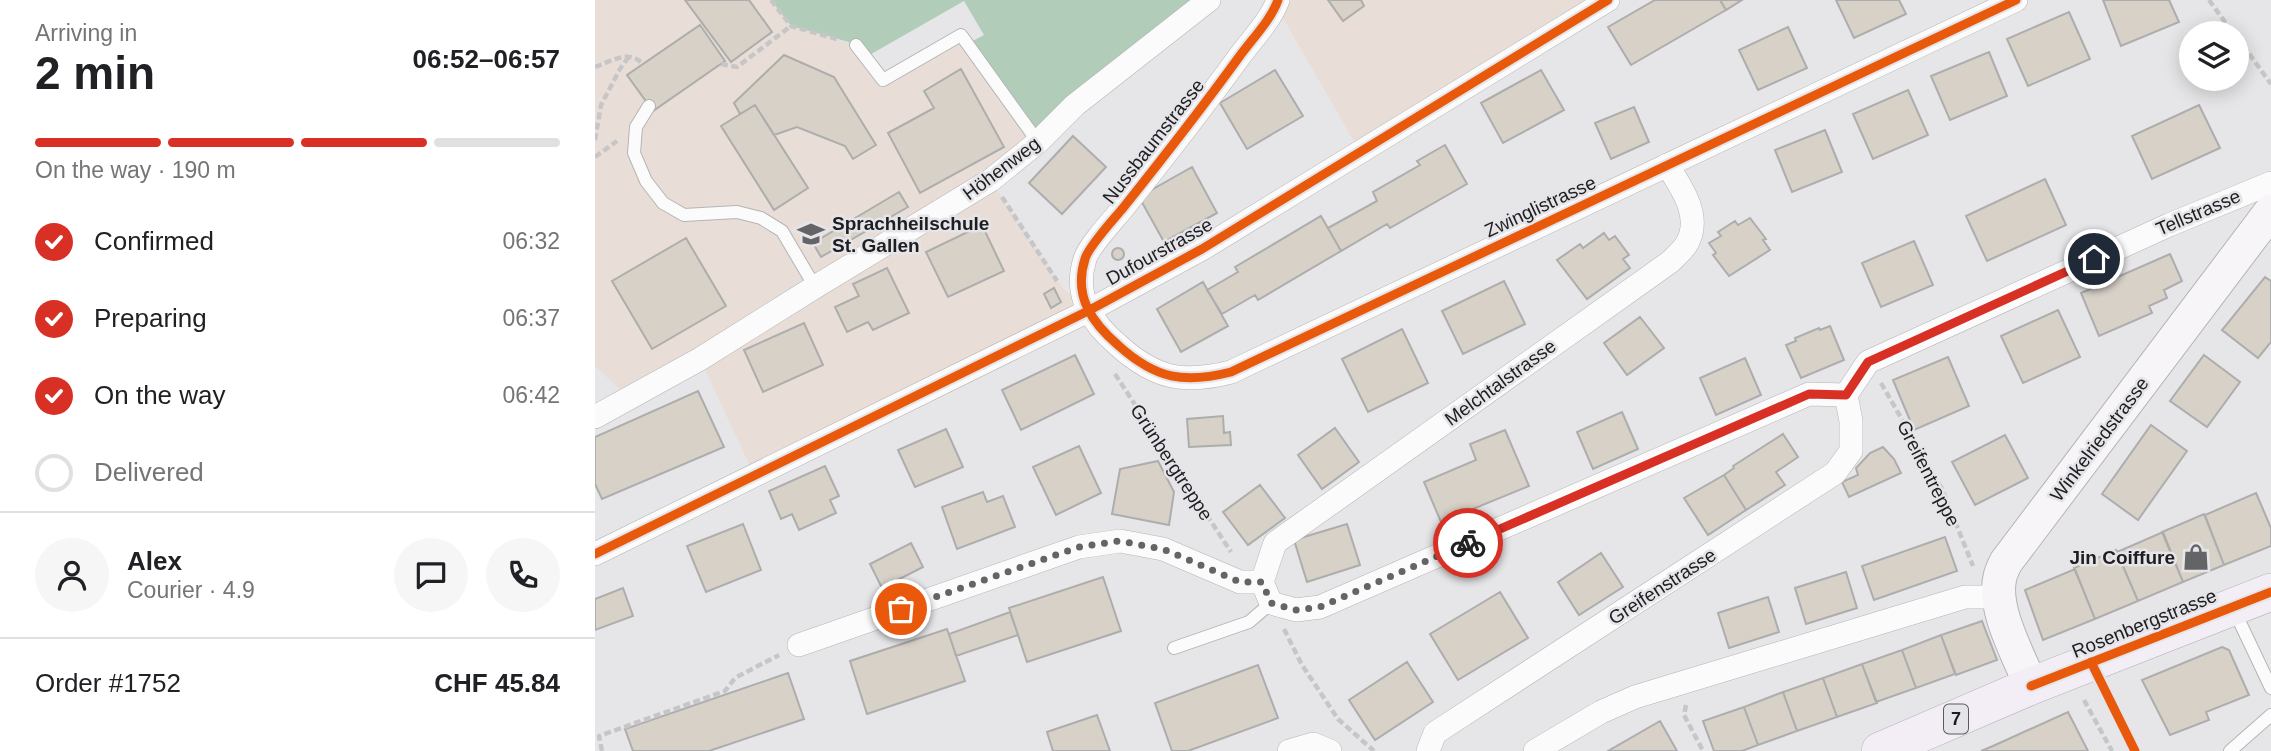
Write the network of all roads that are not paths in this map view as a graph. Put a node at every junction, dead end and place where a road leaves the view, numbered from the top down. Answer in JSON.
{"nodes":[{"id":1,"x":1209,"y":0,"type":"edge"},
{"id":2,"x":1278,"y":0,"type":"edge"},
{"id":3,"x":1608,"y":0,"type":"edge"},
{"id":4,"x":2017,"y":0,"type":"edge"},
{"id":5,"x":856,"y":44,"type":"road end"},
{"id":6,"x":649,"y":106,"type":"dead end"},
{"id":7,"x":1038,"y":142,"type":"junction"},
{"id":8,"x":1667,"y":165,"type":"junction"},
{"id":9,"x":2271,"y":183,"type":"edge"},
{"id":10,"x":2271,"y":211,"type":"edge"},
{"id":11,"x":815,"y":287,"type":"junction"},
{"id":12,"x":1088,"y":311,"type":"junction"},
{"id":13,"x":1846,"y":395,"type":"junction"},
{"id":14,"x":595,"y":418,"type":"edge"},
{"id":15,"x":595,"y":554,"type":"edge"},
{"id":16,"x":2271,"y":592,"type":"edge"},
{"id":17,"x":1999,"y":597,"type":"junction"},
{"id":18,"x":1271,"y":603,"type":"junction"},
{"id":19,"x":2232,"y":607,"type":"junction"},
{"id":20,"x":799,"y":645,"type":"road end"},
{"id":21,"x":1174,"y":648,"type":"dead end"},
{"id":22,"x":2031,"y":686,"type":"junction"},
{"id":23,"x":2271,"y":688,"type":"edge"},
{"id":24,"x":2271,"y":715,"type":"edge"},
{"id":25,"x":1289,"y":751,"type":"edge"},
{"id":26,"x":1330,"y":751,"type":"edge"},
{"id":27,"x":1428,"y":751,"type":"edge"},
{"id":28,"x":1535,"y":751,"type":"edge"},
{"id":29,"x":1880,"y":751,"type":"edge"},
{"id":30,"x":2230,"y":751,"type":"edge"}],
"edges":[{"from":1,"to":7,"type":"street","name":"Höhenweg"},
{"from":2,"to":12,"type":"street","name":"Nussbaumstrasse"},
{"from":3,"to":12,"type":"street","name":"Dufourstrasse"},
{"from":4,"to":8,"type":"street","name":"Zwinglistrasse"},
{"from":5,"to":7,"type":"lane"},
{"from":6,"to":11,"type":"lane"},
{"from":7,"to":11,"type":"street","name":"Höhenweg"},
{"from":8,"to":12,"type":"street","name":"Zwinglistrasse"},
{"from":8,"to":18,"type":"street","name":"Melchtalstrasse"},
{"from":9,"to":13,"type":"street","name":"Tellstrasse"},
{"from":10,"to":17,"type":"street","name":"Winkelriedstrasse"},
{"from":11,"to":14,"type":"street","name":"Höhenweg"},
{"from":12,"to":15,"type":"street","name":"Dufourstrasse"},
{"from":13,"to":18,"type":"street"},
{"from":13,"to":27,"type":"street","name":"Greifenstrasse"},
{"from":16,"to":19,"type":"main road","name":"Rosenbergstrasse","number":"7"},
{"from":17,"to":22,"type":"street","name":"Winkelriedstrasse"},
{"from":17,"to":28,"type":"street"},
{"from":18,"to":20,"type":"street"},
{"from":18,"to":21,"type":"lane"},
{"from":19,"to":22,"type":"main road","name":"Rosenbergstrasse","number":"7"},
{"from":19,"to":23,"type":"lane"},
{"from":22,"to":29,"type":"main road","name":"Rosenbergstrasse","number":"7"},
{"from":24,"to":30,"type":"lane"},
{"from":25,"to":26,"type":"street"}]}
